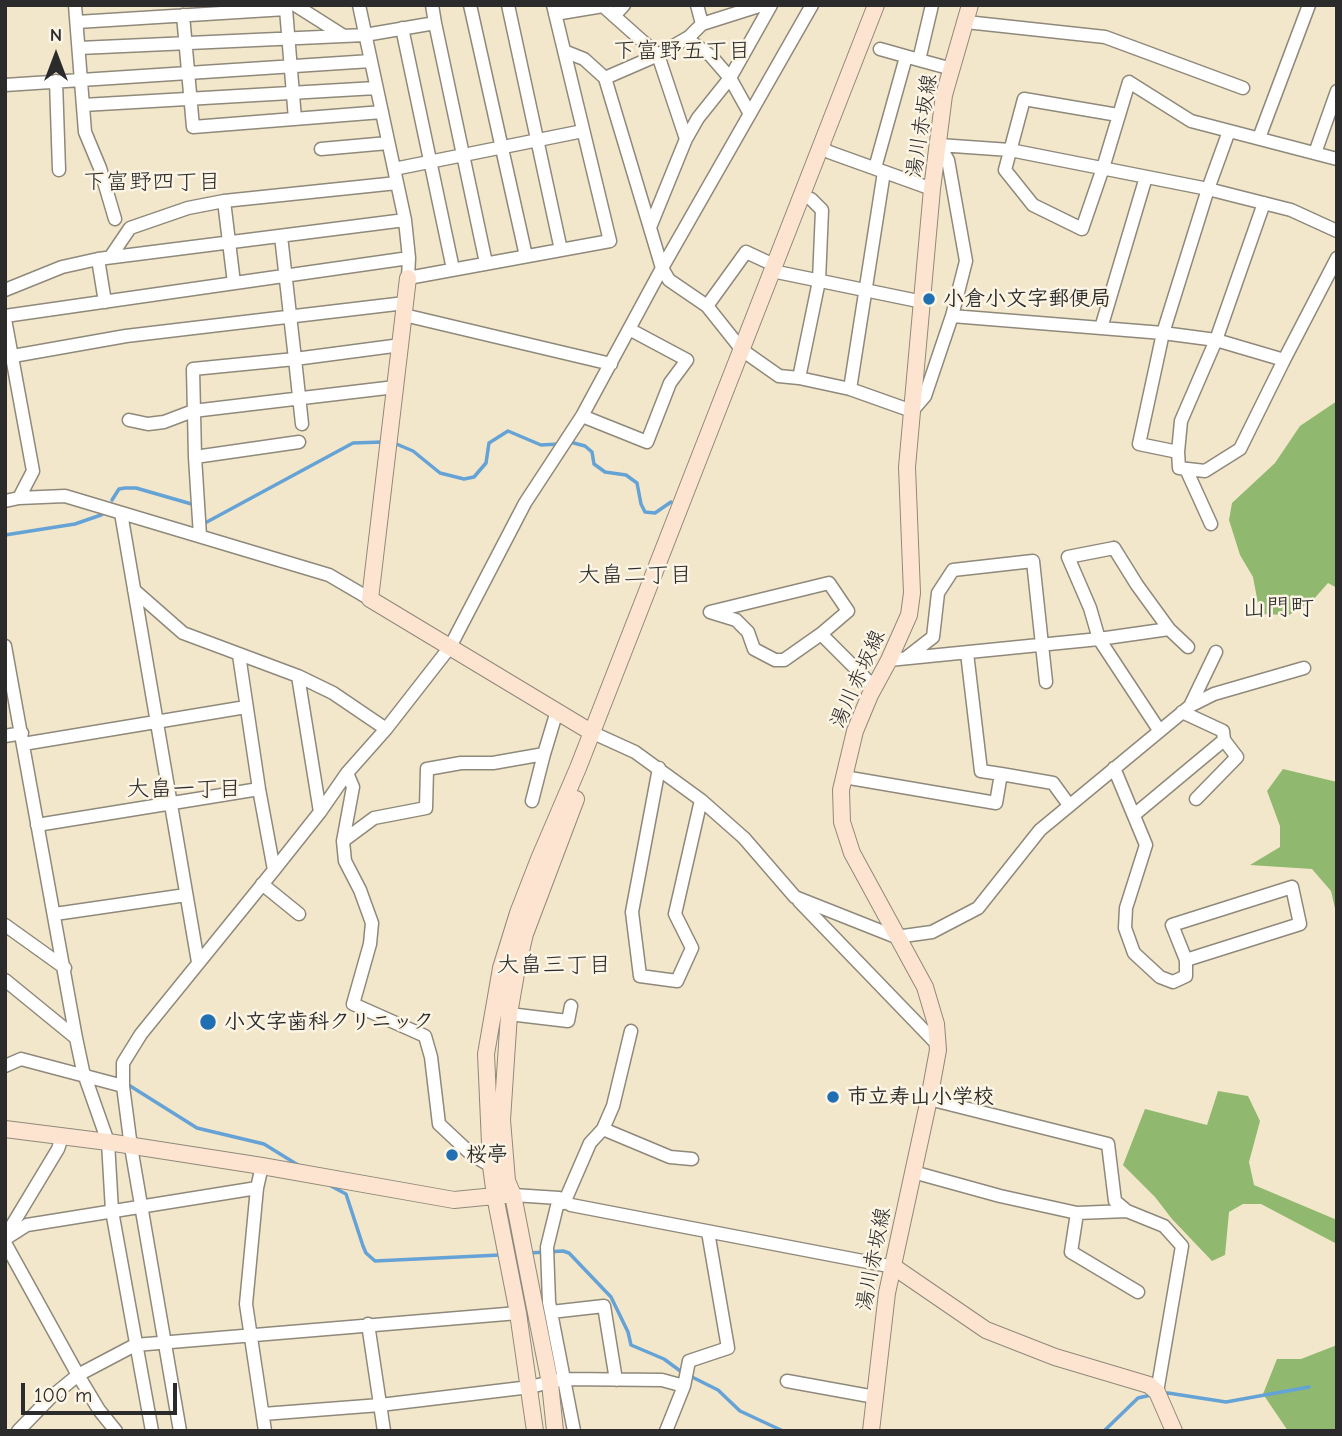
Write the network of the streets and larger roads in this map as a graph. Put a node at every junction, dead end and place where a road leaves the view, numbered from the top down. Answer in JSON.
{"nodes":[{"id":1,"x":75,"y":5,"type":"edge"},
{"id":2,"x":295,"y":5,"type":"edge"},
{"id":3,"x":359,"y":5,"type":"edge"},
{"id":4,"x":432,"y":5,"type":"edge"},
{"id":5,"x":470,"y":5,"type":"edge"},
{"id":6,"x":508,"y":5,"type":"edge"},
{"id":7,"x":624,"y":5,"type":"edge"},
{"id":8,"x":697,"y":5,"type":"edge"},
{"id":9,"x":762,"y":5,"type":"edge"},
{"id":10,"x":771,"y":5,"type":"edge"},
{"id":11,"x":812,"y":5,"type":"edge"},
{"id":12,"x":876,"y":5,"type":"edge"},
{"id":13,"x":886,"y":5,"type":"edge"},
{"id":14,"x":932,"y":5,"type":"edge"},
{"id":15,"x":970,"y":5,"type":"edge"},
{"id":16,"x":1309,"y":5,"type":"edge"},
{"id":17,"x":557,"y":8,"type":"edge"},
{"id":18,"x":151,"y":11,"type":"edge"},
{"id":19,"x":183,"y":15,"type":"junction"},
{"id":20,"x":614,"y":16,"type":"junction"},
{"id":21,"x":77,"y":22,"type":"junction"},
{"id":22,"x":966,"y":22,"type":"junction"},
{"id":23,"x":435,"y":23,"type":"junction"},
{"id":24,"x":702,"y":24,"type":"junction"},
{"id":25,"x":402,"y":28,"type":"junction"},
{"id":26,"x":365,"y":35,"type":"junction"},
{"id":27,"x":344,"y":36,"type":"junction"},
{"id":28,"x":289,"y":38,"type":"junction"},
{"id":29,"x":684,"y":40,"type":"junction"},
{"id":30,"x":185,"y":44,"type":"junction"},
{"id":31,"x":79,"y":48,"type":"junction"},
{"id":32,"x":880,"y":49,"type":"dead end"},
{"id":33,"x":564,"y":51,"type":"junction"},
{"id":34,"x":658,"y":55,"type":"junction"},
{"id":35,"x":912,"y":58,"type":"junction"},
{"id":36,"x":371,"y":61,"type":"junction"},
{"id":37,"x":291,"y":66,"type":"junction"},
{"id":38,"x":952,"y":69,"type":"junction"},
{"id":39,"x":188,"y":72,"type":"junction"},
{"id":40,"x":605,"y":78,"type":"junction"},
{"id":41,"x":730,"y":78,"type":"junction"},
{"id":42,"x":82,"y":79,"type":"junction"},
{"id":43,"x":56,"y":81,"type":"junction"},
{"id":44,"x":5,"y":85,"type":"edge"},
{"id":45,"x":376,"y":88,"type":"junction"},
{"id":46,"x":1243,"y":88,"type":"dead end"},
{"id":47,"x":1337,"y":91,"type":"edge"},
{"id":48,"x":293,"y":93,"type":"junction"},
{"id":49,"x":190,"y":99,"type":"junction"},
{"id":50,"x":83,"y":105,"type":"junction"},
{"id":51,"x":382,"y":112,"type":"junction"},
{"id":52,"x":750,"y":114,"type":"junction"},
{"id":53,"x":1118,"y":115,"type":"junction"},
{"id":54,"x":296,"y":119,"type":"junction"},
{"id":55,"x":583,"y":131,"type":"junction"},
{"id":56,"x":1229,"y":131,"type":"junction"},
{"id":57,"x":1259,"y":138,"type":"junction"},
{"id":58,"x":686,"y":139,"type":"junction"},
{"id":59,"x":537,"y":141,"type":"junction"},
{"id":60,"x":388,"y":143,"type":"junction"},
{"id":61,"x":939,"y":145,"type":"junction"},
{"id":62,"x":502,"y":148,"type":"junction"},
{"id":63,"x":321,"y":149,"type":"dead end"},
{"id":64,"x":825,"y":149,"type":"junction"},
{"id":65,"x":1010,"y":150,"type":"junction"},
{"id":66,"x":1315,"y":153,"type":"junction"},
{"id":67,"x":463,"y":155,"type":"junction"},
{"id":68,"x":1337,"y":159,"type":"edge"},
{"id":69,"x":431,"y":162,"type":"junction"},
{"id":70,"x":1103,"y":168,"type":"junction"},
{"id":71,"x":394,"y":169,"type":"junction"},
{"id":72,"x":59,"y":170,"type":"dead end"},
{"id":73,"x":879,"y":170,"type":"junction"},
{"id":74,"x":1146,"y":177,"type":"junction"},
{"id":75,"x":397,"y":183,"type":"junction"},
{"id":76,"x":932,"y":189,"type":"junction"},
{"id":77,"x":1208,"y":189,"type":"junction"},
{"id":78,"x":811,"y":199,"type":"junction"},
{"id":79,"x":224,"y":201,"type":"junction"},
{"id":80,"x":1264,"y":203,"type":"junction"},
{"id":81,"x":115,"y":219,"type":"dead end"},
{"id":82,"x":405,"y":220,"type":"junction"},
{"id":83,"x":650,"y":225,"type":"junction"},
{"id":84,"x":1337,"y":231,"type":"edge"},
{"id":85,"x":281,"y":236,"type":"junction"},
{"id":86,"x":229,"y":242,"type":"junction"},
{"id":87,"x":561,"y":250,"type":"junction"},
{"id":88,"x":526,"y":256,"type":"junction"},
{"id":89,"x":104,"y":258,"type":"junction"},
{"id":90,"x":409,"y":258,"type":"junction"},
{"id":91,"x":1337,"y":258,"type":"edge"},
{"id":92,"x":486,"y":262,"type":"junction"},
{"id":93,"x":662,"y":268,"type":"junction"},
{"id":94,"x":453,"y":269,"type":"junction"},
{"id":95,"x":776,"y":270,"type":"junction"},
{"id":96,"x":285,"y":276,"type":"junction"},
{"id":97,"x":408,"y":278,"type":"junction"},
{"id":98,"x":819,"y":281,"type":"junction"},
{"id":99,"x":234,"y":284,"type":"junction"},
{"id":100,"x":5,"y":290,"type":"edge"},
{"id":101,"x":865,"y":290,"type":"junction"},
{"id":102,"x":105,"y":302,"type":"junction"},
{"id":103,"x":923,"y":302,"type":"junction"},
{"id":104,"x":707,"y":306,"type":"junction"},
{"id":105,"x":405,"y":309,"type":"junction"},
{"id":106,"x":290,"y":316,"type":"junction"},
{"id":107,"x":952,"y":316,"type":"junction"},
{"id":108,"x":5,"y":317,"type":"edge"},
{"id":109,"x":1101,"y":328,"type":"junction"},
{"id":110,"x":629,"y":329,"type":"junction"},
{"id":111,"x":1163,"y":333,"type":"junction"},
{"id":112,"x":1216,"y":340,"type":"junction"},
{"id":113,"x":401,"y":345,"type":"junction"},
{"id":114,"x":746,"y":352,"type":"junction"},
{"id":115,"x":13,"y":356,"type":"junction"},
{"id":116,"x":295,"y":359,"type":"junction"},
{"id":117,"x":1284,"y":360,"type":"junction"},
{"id":118,"x":611,"y":364,"type":"junction"},
{"id":119,"x":799,"y":378,"type":"junction"},
{"id":120,"x":395,"y":387,"type":"junction"},
{"id":121,"x":850,"y":389,"type":"junction"},
{"id":122,"x":299,"y":398,"type":"junction"},
{"id":123,"x":193,"y":411,"type":"junction"},
{"id":124,"x":912,"y":411,"type":"junction"},
{"id":125,"x":582,"y":416,"type":"junction"},
{"id":126,"x":129,"y":420,"type":"dead end"},
{"id":127,"x":302,"y":424,"type":"dead end"},
{"id":128,"x":299,"y":442,"type":"dead end"},
{"id":129,"x":1178,"y":452,"type":"junction"},
{"id":130,"x":195,"y":457,"type":"junction"},
{"id":131,"x":1186,"y":469,"type":"junction"},
{"id":132,"x":19,"y":498,"type":"junction"},
{"id":133,"x":5,"y":501,"type":"edge"},
{"id":134,"x":121,"y":513,"type":"junction"},
{"id":135,"x":1211,"y":524,"type":"dead end"},
{"id":136,"x":201,"y":536,"type":"junction"},
{"id":137,"x":134,"y":590,"type":"junction"},
{"id":138,"x":370,"y":599,"type":"junction"},
{"id":139,"x":1169,"y":629,"type":"junction"},
{"id":140,"x":821,"y":634,"type":"junction"},
{"id":141,"x":1099,"y":639,"type":"junction"},
{"id":142,"x":1042,"y":645,"type":"junction"},
{"id":143,"x":5,"y":646,"type":"edge"},
{"id":144,"x":450,"y":647,"type":"junction"},
{"id":145,"x":1188,"y":647,"type":"dead end"},
{"id":146,"x":1216,"y":652,"type":"dead end"},
{"id":147,"x":967,"y":653,"type":"junction"},
{"id":148,"x":239,"y":655,"type":"junction"},
{"id":149,"x":898,"y":659,"type":"junction"},
{"id":150,"x":1304,"y":668,"type":"dead end"},
{"id":151,"x":298,"y":676,"type":"junction"},
{"id":152,"x":1046,"y":682,"type":"dead end"},
{"id":153,"x":874,"y":687,"type":"junction"},
{"id":154,"x":246,"y":707,"type":"junction"},
{"id":155,"x":1186,"y":709,"type":"junction"},
{"id":156,"x":557,"y":711,"type":"junction"},
{"id":157,"x":158,"y":722,"type":"junction"},
{"id":158,"x":386,"y":729,"type":"junction"},
{"id":159,"x":1159,"y":730,"type":"junction"},
{"id":160,"x":596,"y":734,"type":"junction"},
{"id":161,"x":5,"y":736,"type":"edge"},
{"id":162,"x":23,"y":738,"type":"junction"},
{"id":163,"x":1224,"y":740,"type":"junction"},
{"id":164,"x":544,"y":754,"type":"junction"},
{"id":165,"x":659,"y":768,"type":"junction"},
{"id":166,"x":1114,"y":768,"type":"junction"},
{"id":167,"x":347,"y":773,"type":"junction"},
{"id":168,"x":1000,"y":774,"type":"junction"},
{"id":169,"x":844,"y":777,"type":"junction"},
{"id":170,"x":259,"y":789,"type":"junction"},
{"id":171,"x":1196,"y":799,"type":"dead end"},
{"id":172,"x":701,"y":800,"type":"junction"},
{"id":173,"x":531,"y":801,"type":"dead end"},
{"id":174,"x":170,"y":803,"type":"junction"},
{"id":175,"x":1069,"y":805,"type":"junction"},
{"id":176,"x":320,"y":812,"type":"junction"},
{"id":177,"x":1134,"y":815,"type":"junction"},
{"id":178,"x":37,"y":825,"type":"junction"},
{"id":179,"x":343,"y":841,"type":"junction"},
{"id":180,"x":274,"y":870,"type":"junction"},
{"id":181,"x":262,"y":884,"type":"junction"},
{"id":182,"x":186,"y":895,"type":"junction"},
{"id":183,"x":795,"y":897,"type":"junction"},
{"id":184,"x":55,"y":914,"type":"junction"},
{"id":185,"x":299,"y":914,"type":"dead end"},
{"id":186,"x":5,"y":925,"type":"edge"},
{"id":187,"x":896,"y":937,"type":"junction"},
{"id":188,"x":1186,"y":960,"type":"junction"},
{"id":189,"x":198,"y":962,"type":"junction"},
{"id":190,"x":65,"y":968,"type":"junction"},
{"id":191,"x":5,"y":980,"type":"edge"},
{"id":192,"x":570,"y":1006,"type":"dead end"},
{"id":193,"x":509,"y":1014,"type":"junction"},
{"id":194,"x":631,"y":1031,"type":"dead end"},
{"id":195,"x":76,"y":1038,"type":"junction"},
{"id":196,"x":937,"y":1044,"type":"junction"},
{"id":197,"x":5,"y":1066,"type":"edge"},
{"id":198,"x":85,"y":1074,"type":"junction"},
{"id":199,"x":123,"y":1082,"type":"junction"},
{"id":200,"x":929,"y":1099,"type":"junction"},
{"id":201,"x":5,"y":1129,"type":"edge"},
{"id":202,"x":603,"y":1129,"type":"junction"},
{"id":203,"x":62,"y":1137,"type":"junction"},
{"id":204,"x":108,"y":1142,"type":"junction"},
{"id":205,"x":131,"y":1147,"type":"junction"},
{"id":206,"x":692,"y":1159,"type":"dead end"},
{"id":207,"x":262,"y":1166,"type":"junction"},
{"id":208,"x":491,"y":1166,"type":"junction"},
{"id":209,"x":914,"y":1172,"type":"junction"},
{"id":210,"x":257,"y":1188,"type":"junction"},
{"id":211,"x":513,"y":1195,"type":"junction"},
{"id":212,"x":495,"y":1196,"type":"junction"},
{"id":213,"x":561,"y":1200,"type":"junction"},
{"id":214,"x":141,"y":1205,"type":"junction"},
{"id":215,"x":112,"y":1211,"type":"junction"},
{"id":216,"x":1126,"y":1211,"type":"junction"},
{"id":217,"x":1077,"y":1213,"type":"junction"},
{"id":218,"x":708,"y":1232,"type":"junction"},
{"id":219,"x":5,"y":1240,"type":"edge"},
{"id":220,"x":894,"y":1267,"type":"junction"},
{"id":221,"x":1138,"y":1292,"type":"dead end"},
{"id":222,"x":551,"y":1312,"type":"junction"},
{"id":223,"x":518,"y":1313,"type":"junction"},
{"id":224,"x":368,"y":1324,"type":"junction"},
{"id":225,"x":249,"y":1334,"type":"junction"},
{"id":226,"x":164,"y":1342,"type":"junction"},
{"id":227,"x":135,"y":1345,"type":"junction"},
{"id":228,"x":78,"y":1375,"type":"junction"},
{"id":229,"x":617,"y":1380,"type":"junction"},
{"id":230,"x":556,"y":1381,"type":"junction"},
{"id":231,"x":787,"y":1381,"type":"dead end"},
{"id":232,"x":684,"y":1384,"type":"junction"},
{"id":233,"x":530,"y":1387,"type":"junction"},
{"id":234,"x":1158,"y":1395,"type":"junction"},
{"id":235,"x":875,"y":1397,"type":"junction"},
{"id":236,"x":380,"y":1405,"type":"junction"},
{"id":237,"x":263,"y":1415,"type":"junction"},
{"id":238,"x":18,"y":1431,"type":"edge"},
{"id":239,"x":116,"y":1431,"type":"edge"},
{"id":240,"x":152,"y":1431,"type":"edge"},
{"id":241,"x":180,"y":1431,"type":"edge"},
{"id":242,"x":265,"y":1431,"type":"edge"},
{"id":243,"x":384,"y":1431,"type":"edge"},
{"id":244,"x":535,"y":1431,"type":"edge"},
{"id":245,"x":555,"y":1431,"type":"edge"},
{"id":246,"x":575,"y":1431,"type":"edge"},
{"id":247,"x":666,"y":1431,"type":"edge"},
{"id":248,"x":871,"y":1431,"type":"edge"},
{"id":249,"x":1174,"y":1431,"type":"edge"}],
"edges":[{"from":1,"to":21,"type":"street"},
{"from":2,"to":27,"type":"street"},
{"from":3,"to":26,"type":"street"},
{"from":4,"to":23,"type":"street"},
{"from":5,"to":62,"type":"street"},
{"from":6,"to":59,"type":"street"},
{"from":7,"to":20,"type":"street"},
{"from":8,"to":24,"type":"street"},
{"from":9,"to":24,"type":"street"},
{"from":10,"to":41,"type":"street"},
{"from":11,"to":52,"type":"street"},
{"from":12,"to":64,"type":"street"},
{"from":13,"to":64,"type":"street"},
{"from":14,"to":35,"type":"street"},
{"from":15,"to":22,"type":"street","name":"湯川赤坂線"},
{"from":16,"to":57,"type":"street"},
{"from":17,"to":20,"type":"street"},
{"from":17,"to":33,"type":"street"},
{"from":18,"to":19,"type":"street"},
{"from":18,"to":21,"type":"street"},
{"from":19,"to":28,"type":"street"},
{"from":19,"to":30,"type":"street"},
{"from":20,"to":34,"type":"street"},
{"from":21,"to":31,"type":"street"},
{"from":22,"to":38,"type":"street","name":"湯川赤坂線"},
{"from":22,"to":46,"type":"street"},
{"from":23,"to":25,"type":"street"},
{"from":23,"to":67,"type":"street"},
{"from":24,"to":29,"type":"street"},
{"from":25,"to":26,"type":"street"},
{"from":25,"to":69,"type":"street"},
{"from":26,"to":27,"type":"street"},
{"from":26,"to":36,"type":"street"},
{"from":27,"to":28,"type":"street"},
{"from":28,"to":30,"type":"street"},
{"from":28,"to":37,"type":"street"},
{"from":29,"to":34,"type":"street"},
{"from":29,"to":41,"type":"street"},
{"from":30,"to":31,"type":"street"},
{"from":30,"to":39,"type":"street"},
{"from":31,"to":42,"type":"street"},
{"from":32,"to":35,"type":"street"},
{"from":33,"to":40,"type":"street"},
{"from":33,"to":55,"type":"street"},
{"from":34,"to":40,"type":"street"},
{"from":34,"to":58,"type":"street"},
{"from":35,"to":38,"type":"street"},
{"from":35,"to":73,"type":"street"},
{"from":36,"to":37,"type":"street"},
{"from":36,"to":45,"type":"street"},
{"from":37,"to":39,"type":"street"},
{"from":37,"to":48,"type":"street"},
{"from":38,"to":61,"type":"street","name":"湯川赤坂線"},
{"from":39,"to":42,"type":"street"},
{"from":39,"to":49,"type":"street"},
{"from":40,"to":83,"type":"street"},
{"from":41,"to":52,"type":"street"},
{"from":41,"to":58,"type":"street"},
{"from":42,"to":43,"type":"street"},
{"from":42,"to":50,"type":"street"},
{"from":43,"to":44,"type":"street"},
{"from":43,"to":72,"type":"street"},
{"from":45,"to":48,"type":"street"},
{"from":45,"to":51,"type":"street"},
{"from":47,"to":66,"type":"street"},
{"from":48,"to":49,"type":"street"},
{"from":48,"to":54,"type":"street"},
{"from":49,"to":50,"type":"street"},
{"from":49,"to":54,"type":"street"},
{"from":50,"to":81,"type":"street"},
{"from":51,"to":54,"type":"street"},
{"from":51,"to":60,"type":"street"},
{"from":52,"to":93,"type":"street"},
{"from":53,"to":56,"type":"street"},
{"from":53,"to":65,"type":"street"},
{"from":53,"to":70,"type":"street"},
{"from":55,"to":59,"type":"street"},
{"from":55,"to":87,"type":"street"},
{"from":56,"to":57,"type":"street"},
{"from":56,"to":77,"type":"street"},
{"from":57,"to":66,"type":"street"},
{"from":58,"to":83,"type":"street"},
{"from":59,"to":62,"type":"street"},
{"from":59,"to":87,"type":"street"},
{"from":60,"to":63,"type":"street"},
{"from":60,"to":71,"type":"street"},
{"from":61,"to":65,"type":"street"},
{"from":61,"to":76,"type":"street","name":"湯川赤坂線"},
{"from":61,"to":107,"type":"street"},
{"from":62,"to":67,"type":"street"},
{"from":62,"to":88,"type":"street"},
{"from":64,"to":73,"type":"street"},
{"from":64,"to":78,"type":"street"},
{"from":64,"to":95,"type":"street"},
{"from":65,"to":70,"type":"street"},
{"from":65,"to":70,"type":"street"},
{"from":66,"to":68,"type":"street"},
{"from":67,"to":69,"type":"street"},
{"from":67,"to":92,"type":"street"},
{"from":69,"to":71,"type":"street"},
{"from":69,"to":94,"type":"street"},
{"from":70,"to":74,"type":"street"},
{"from":71,"to":75,"type":"street"},
{"from":73,"to":76,"type":"street"},
{"from":73,"to":101,"type":"street"},
{"from":74,"to":77,"type":"street"},
{"from":74,"to":109,"type":"street"},
{"from":75,"to":79,"type":"street"},
{"from":75,"to":82,"type":"street"},
{"from":76,"to":103,"type":"street","name":"湯川赤坂線"},
{"from":77,"to":80,"type":"street"},
{"from":77,"to":111,"type":"street"},
{"from":78,"to":95,"type":"street"},
{"from":78,"to":98,"type":"street"},
{"from":79,"to":86,"type":"street"},
{"from":79,"to":89,"type":"street"},
{"from":80,"to":84,"type":"street"},
{"from":80,"to":112,"type":"street"},
{"from":82,"to":85,"type":"street"},
{"from":82,"to":90,"type":"street"},
{"from":83,"to":93,"type":"street"},
{"from":85,"to":86,"type":"street"},
{"from":85,"to":96,"type":"street"},
{"from":86,"to":89,"type":"street"},
{"from":86,"to":99,"type":"street"},
{"from":87,"to":88,"type":"street"},
{"from":88,"to":92,"type":"street"},
{"from":89,"to":100,"type":"street"},
{"from":89,"to":102,"type":"street"},
{"from":90,"to":96,"type":"street"},
{"from":90,"to":97,"type":"street"},
{"from":91,"to":117,"type":"street"},
{"from":92,"to":94,"type":"street"},
{"from":93,"to":104,"type":"street"},
{"from":93,"to":110,"type":"street"},
{"from":94,"to":97,"type":"street"},
{"from":95,"to":98,"type":"street"},
{"from":95,"to":104,"type":"street"},
{"from":95,"to":114,"type":"street"},
{"from":96,"to":99,"type":"street"},
{"from":96,"to":106,"type":"street"},
{"from":97,"to":105,"type":"street"},
{"from":98,"to":101,"type":"street"},
{"from":98,"to":119,"type":"street"},
{"from":99,"to":102,"type":"street"},
{"from":101,"to":103,"type":"street"},
{"from":101,"to":121,"type":"street"},
{"from":102,"to":108,"type":"street"},
{"from":103,"to":124,"type":"street","name":"湯川赤坂線"},
{"from":104,"to":114,"type":"street"},
{"from":105,"to":106,"type":"street"},
{"from":105,"to":113,"type":"street"},
{"from":105,"to":118,"type":"street"},
{"from":106,"to":115,"type":"street"},
{"from":106,"to":116,"type":"street"},
{"from":107,"to":109,"type":"street"},
{"from":107,"to":124,"type":"street"},
{"from":108,"to":115,"type":"street"},
{"from":109,"to":111,"type":"street"},
{"from":110,"to":118,"type":"street"},
{"from":110,"to":125,"type":"street"},
{"from":111,"to":112,"type":"street"},
{"from":111,"to":129,"type":"street"},
{"from":112,"to":117,"type":"street"},
{"from":112,"to":129,"type":"street"},
{"from":113,"to":116,"type":"street"},
{"from":113,"to":120,"type":"street"},
{"from":114,"to":119,"type":"street"},
{"from":114,"to":160,"type":"street"},
{"from":115,"to":132,"type":"street"},
{"from":116,"to":122,"type":"street"},
{"from":116,"to":123,"type":"street"},
{"from":117,"to":131,"type":"street"},
{"from":118,"to":125,"type":"street"},
{"from":119,"to":121,"type":"street"},
{"from":120,"to":122,"type":"street"},
{"from":120,"to":138,"type":"street"},
{"from":121,"to":124,"type":"street"},
{"from":122,"to":123,"type":"street"},
{"from":122,"to":127,"type":"street"},
{"from":123,"to":126,"type":"street"},
{"from":123,"to":130,"type":"street"},
{"from":124,"to":149,"type":"street","name":"湯川赤坂線"},
{"from":125,"to":144,"type":"street"},
{"from":128,"to":130,"type":"street"},
{"from":129,"to":131,"type":"street"},
{"from":130,"to":136,"type":"street"},
{"from":131,"to":135,"type":"street"},
{"from":132,"to":133,"type":"street"},
{"from":132,"to":134,"type":"street"},
{"from":134,"to":136,"type":"street"},
{"from":134,"to":137,"type":"street"},
{"from":136,"to":138,"type":"street"},
{"from":137,"to":148,"type":"street"},
{"from":137,"to":157,"type":"street"},
{"from":138,"to":144,"type":"street"},
{"from":139,"to":141,"type":"street"},
{"from":139,"to":141,"type":"street"},
{"from":139,"to":145,"type":"street"},
{"from":140,"to":140,"type":"street"},
{"from":140,"to":153,"type":"street"},
{"from":141,"to":142,"type":"street"},
{"from":141,"to":159,"type":"street"},
{"from":142,"to":147,"type":"street"},
{"from":142,"to":149,"type":"street"},
{"from":142,"to":152,"type":"street"},
{"from":143,"to":162,"type":"street"},
{"from":144,"to":156,"type":"street"},
{"from":144,"to":158,"type":"street"},
{"from":146,"to":155,"type":"street"},
{"from":147,"to":149,"type":"street"},
{"from":147,"to":168,"type":"street"},
{"from":148,"to":151,"type":"street"},
{"from":148,"to":154,"type":"street"},
{"from":149,"to":153,"type":"street","name":"湯川赤坂線"},
{"from":150,"to":155,"type":"street"},
{"from":151,"to":158,"type":"street"},
{"from":151,"to":176,"type":"street"},
{"from":153,"to":169,"type":"street","name":"湯川赤坂線"},
{"from":154,"to":157,"type":"street"},
{"from":154,"to":170,"type":"street"},
{"from":155,"to":159,"type":"street"},
{"from":155,"to":163,"type":"street"},
{"from":156,"to":160,"type":"street"},
{"from":156,"to":164,"type":"street"},
{"from":157,"to":162,"type":"street"},
{"from":157,"to":174,"type":"street"},
{"from":158,"to":167,"type":"street"},
{"from":159,"to":166,"type":"street"},
{"from":160,"to":165,"type":"street"},
{"from":160,"to":193,"type":"street"},
{"from":160,"to":208,"type":"street"},
{"from":161,"to":162,"type":"street"},
{"from":162,"to":178,"type":"street"},
{"from":163,"to":171,"type":"street"},
{"from":163,"to":177,"type":"street"},
{"from":164,"to":173,"type":"street"},
{"from":164,"to":179,"type":"street"},
{"from":165,"to":172,"type":"street"},
{"from":165,"to":172,"type":"street"},
{"from":166,"to":175,"type":"street"},
{"from":166,"to":177,"type":"street"},
{"from":167,"to":176,"type":"street"},
{"from":167,"to":179,"type":"street"},
{"from":168,"to":169,"type":"street"},
{"from":168,"to":175,"type":"street"},
{"from":169,"to":187,"type":"street","name":"湯川赤坂線"},
{"from":170,"to":174,"type":"street"},
{"from":170,"to":180,"type":"street"},
{"from":172,"to":183,"type":"street"},
{"from":174,"to":178,"type":"street"},
{"from":174,"to":182,"type":"street"},
{"from":175,"to":187,"type":"street"},
{"from":176,"to":180,"type":"street"},
{"from":177,"to":188,"type":"street"},
{"from":178,"to":184,"type":"street"},
{"from":179,"to":208,"type":"street"},
{"from":180,"to":181,"type":"street"},
{"from":181,"to":185,"type":"street"},
{"from":181,"to":189,"type":"street"},
{"from":182,"to":184,"type":"street"},
{"from":182,"to":189,"type":"street"},
{"from":183,"to":187,"type":"street"},
{"from":183,"to":196,"type":"street"},
{"from":184,"to":190,"type":"street"},
{"from":186,"to":190,"type":"street"},
{"from":187,"to":196,"type":"street","name":"湯川赤坂線"},
{"from":188,"to":188,"type":"street"},
{"from":189,"to":199,"type":"street"},
{"from":190,"to":195,"type":"street"},
{"from":191,"to":195,"type":"street"},
{"from":192,"to":193,"type":"street"},
{"from":193,"to":211,"type":"street"},
{"from":194,"to":202,"type":"street"},
{"from":195,"to":198,"type":"street"},
{"from":196,"to":200,"type":"street","name":"湯川赤坂線"},
{"from":197,"to":198,"type":"street"},
{"from":198,"to":199,"type":"street"},
{"from":198,"to":204,"type":"street"},
{"from":199,"to":205,"type":"street"},
{"from":200,"to":209,"type":"street","name":"湯川赤坂線"},
{"from":200,"to":216,"type":"street"},
{"from":201,"to":203,"type":"street"},
{"from":202,"to":206,"type":"street"},
{"from":202,"to":213,"type":"street"},
{"from":203,"to":204,"type":"street"},
{"from":203,"to":219,"type":"street"},
{"from":204,"to":205,"type":"street"},
{"from":204,"to":215,"type":"street"},
{"from":205,"to":207,"type":"street"},
{"from":205,"to":214,"type":"street"},
{"from":207,"to":210,"type":"street"},
{"from":207,"to":212,"type":"street"},
{"from":208,"to":212,"type":"street"},
{"from":209,"to":217,"type":"street"},
{"from":209,"to":220,"type":"street","name":"湯川赤坂線"},
{"from":210,"to":214,"type":"street"},
{"from":210,"to":225,"type":"street"},
{"from":211,"to":212,"type":"street"},
{"from":211,"to":213,"type":"street"},
{"from":211,"to":230,"type":"street"},
{"from":212,"to":223,"type":"street"},
{"from":213,"to":218,"type":"street"},
{"from":213,"to":222,"type":"street"},
{"from":214,"to":215,"type":"street"},
{"from":214,"to":226,"type":"street"},
{"from":215,"to":219,"type":"street"},
{"from":215,"to":227,"type":"street"},
{"from":216,"to":217,"type":"street"},
{"from":216,"to":234,"type":"street"},
{"from":217,"to":221,"type":"street"},
{"from":218,"to":220,"type":"street"},
{"from":218,"to":232,"type":"street"},
{"from":219,"to":228,"type":"street"},
{"from":220,"to":234,"type":"street"},
{"from":220,"to":235,"type":"street","name":"湯川赤坂線"},
{"from":222,"to":229,"type":"street"},
{"from":222,"to":230,"type":"street"},
{"from":223,"to":224,"type":"street"},
{"from":223,"to":233,"type":"street"},
{"from":224,"to":225,"type":"street"},
{"from":224,"to":236,"type":"street"},
{"from":225,"to":226,"type":"street"},
{"from":225,"to":237,"type":"street"},
{"from":226,"to":227,"type":"street"},
{"from":226,"to":241,"type":"street"},
{"from":227,"to":228,"type":"street"},
{"from":227,"to":240,"type":"street"},
{"from":228,"to":238,"type":"street"},
{"from":228,"to":239,"type":"street"},
{"from":229,"to":230,"type":"street"},
{"from":229,"to":232,"type":"street"},
{"from":230,"to":233,"type":"street"},
{"from":230,"to":245,"type":"street"},
{"from":230,"to":246,"type":"street"},
{"from":231,"to":235,"type":"street"},
{"from":232,"to":247,"type":"street"},
{"from":233,"to":236,"type":"street"},
{"from":233,"to":244,"type":"street"},
{"from":234,"to":249,"type":"street"},
{"from":235,"to":248,"type":"street","name":"湯川赤坂線"},
{"from":236,"to":237,"type":"street"},
{"from":236,"to":243,"type":"street"},
{"from":237,"to":242,"type":"street"}]}
